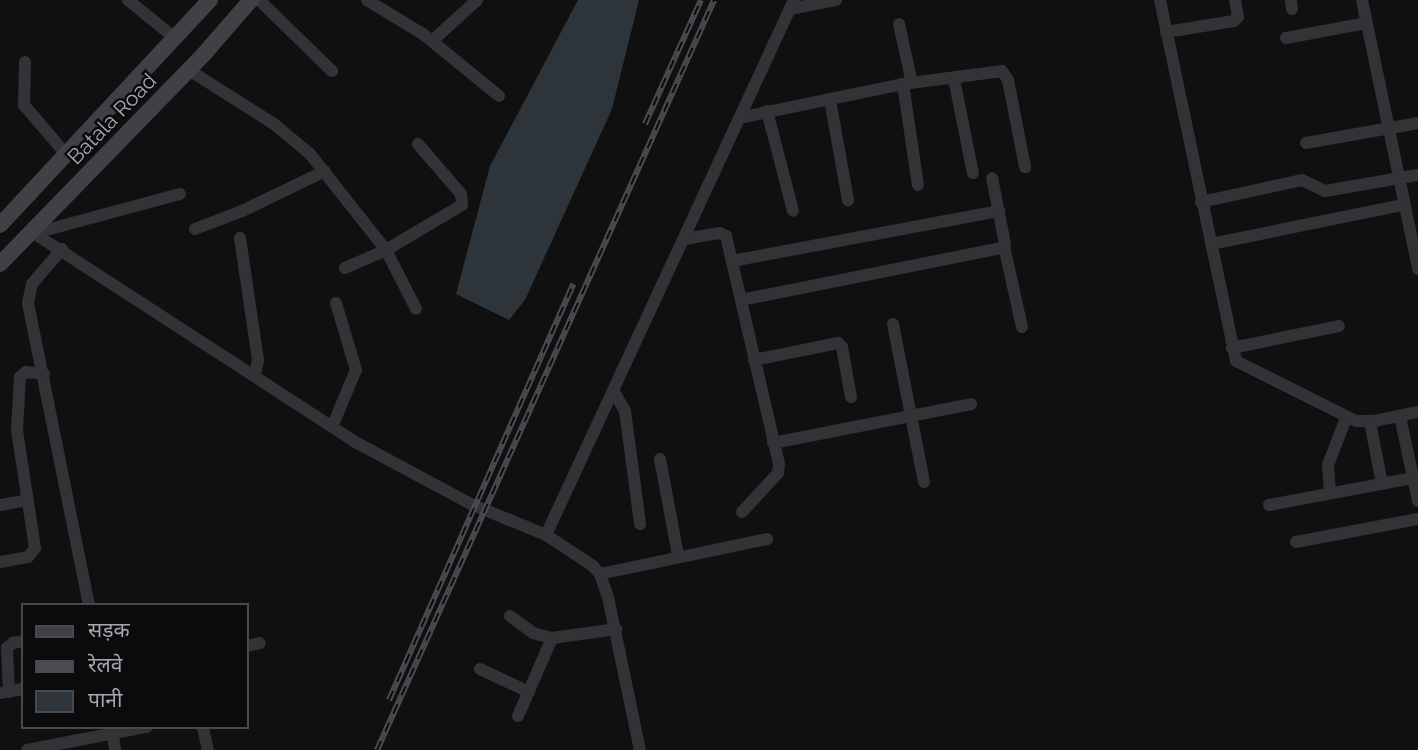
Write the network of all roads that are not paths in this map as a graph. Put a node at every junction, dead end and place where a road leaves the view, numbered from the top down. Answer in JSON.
{"nodes":[{"id":1,"x":128,"y":0,"type":"edge"},
{"id":2,"x":210,"y":0,"type":"edge"},
{"id":3,"x":251,"y":0,"type":"edge"},
{"id":4,"x":259,"y":0,"type":"edge"},
{"id":5,"x":367,"y":0,"type":"edge"},
{"id":6,"x":477,"y":0,"type":"edge"},
{"id":7,"x":836,"y":0,"type":"edge"},
{"id":8,"x":1160,"y":0,"type":"edge"},
{"id":9,"x":1235,"y":0,"type":"edge"},
{"id":10,"x":1362,"y":0,"type":"edge"},
{"id":11,"x":792,"y":5,"type":"edge"},
{"id":12,"x":1366,"y":23,"type":"junction"},
{"id":13,"x":900,"y":24,"type":"dead end"},
{"id":14,"x":1166,"y":32,"type":"junction"},
{"id":15,"x":1286,"y":37,"type":"dead end"},
{"id":16,"x":176,"y":39,"type":"junction"},
{"id":17,"x":432,"y":41,"type":"junction"},
{"id":18,"x":25,"y":62,"type":"dead end"},
{"id":19,"x":189,"y":70,"type":"junction"},
{"id":20,"x":332,"y":71,"type":"dead end"},
{"id":21,"x":954,"y":79,"type":"junction"},
{"id":22,"x":908,"y":83,"type":"junction"},
{"id":23,"x":499,"y":96,"type":"dead end"},
{"id":24,"x":830,"y":100,"type":"junction"},
{"id":25,"x":767,"y":111,"type":"junction"},
{"id":26,"x":739,"y":118,"type":"junction"},
{"id":27,"x":1418,"y":124,"type":"edge"},
{"id":28,"x":1387,"y":129,"type":"junction"},
{"id":29,"x":1306,"y":143,"type":"dead end"},
{"id":30,"x":418,"y":144,"type":"dead end"},
{"id":31,"x":65,"y":153,"type":"junction"},
{"id":32,"x":1025,"y":167,"type":"dead end"},
{"id":33,"x":325,"y":171,"type":"junction"},
{"id":34,"x":973,"y":173,"type":"dead end"},
{"id":35,"x":1418,"y":175,"type":"edge"},
{"id":36,"x":992,"y":178,"type":"dead end"},
{"id":37,"x":1398,"y":179,"type":"junction"},
{"id":38,"x":918,"y":185,"type":"dead end"},
{"id":39,"x":180,"y":194,"type":"dead end"},
{"id":40,"x":848,"y":200,"type":"dead end"},
{"id":41,"x":1201,"y":202,"type":"junction"},
{"id":42,"x":1404,"y":205,"type":"junction"},
{"id":43,"x":793,"y":211,"type":"dead end"},
{"id":44,"x":999,"y":211,"type":"junction"},
{"id":45,"x":0,"y":225,"type":"edge"},
{"id":46,"x":195,"y":229,"type":"dead end"},
{"id":47,"x":34,"y":233,"type":"junction"},
{"id":48,"x":240,"y":238,"type":"dead end"},
{"id":49,"x":685,"y":239,"type":"junction"},
{"id":50,"x":1211,"y":244,"type":"junction"},
{"id":51,"x":1004,"y":246,"type":"junction"},
{"id":52,"x":62,"y":249,"type":"junction"},
{"id":53,"x":386,"y":250,"type":"junction"},
{"id":54,"x":2,"y":260,"type":"edge"},
{"id":55,"x":732,"y":261,"type":"junction"},
{"id":56,"x":345,"y":268,"type":"dead end"},
{"id":57,"x":1418,"y":269,"type":"edge"},
{"id":58,"x":741,"y":300,"type":"junction"},
{"id":59,"x":336,"y":303,"type":"dead end"},
{"id":60,"x":416,"y":309,"type":"dead end"},
{"id":61,"x":893,"y":324,"type":"dead end"},
{"id":62,"x":1339,"y":326,"type":"dead end"},
{"id":63,"x":1022,"y":327,"type":"dead end"},
{"id":64,"x":1232,"y":348,"type":"junction"},
{"id":65,"x":754,"y":360,"type":"junction"},
{"id":66,"x":44,"y":374,"type":"junction"},
{"id":67,"x":255,"y":376,"type":"junction"},
{"id":68,"x":614,"y":392,"type":"junction"},
{"id":69,"x":851,"y":397,"type":"dead end"},
{"id":70,"x":971,"y":404,"type":"dead end"},
{"id":71,"x":1418,"y":412,"type":"edge"},
{"id":72,"x":909,"y":416,"type":"junction"},
{"id":73,"x":1400,"y":416,"type":"junction"},
{"id":74,"x":1346,"y":418,"type":"junction"},
{"id":75,"x":1370,"y":422,"type":"junction"},
{"id":76,"x":332,"y":427,"type":"junction"},
{"id":77,"x":773,"y":443,"type":"junction"},
{"id":78,"x":660,"y":459,"type":"dead end"},
{"id":79,"x":1413,"y":478,"type":"junction"},
{"id":80,"x":924,"y":482,"type":"dead end"},
{"id":81,"x":1382,"y":484,"type":"junction"},
{"id":82,"x":1330,"y":493,"type":"junction"},
{"id":83,"x":27,"y":500,"type":"junction"},
{"id":84,"x":1418,"y":501,"type":"edge"},
{"id":85,"x":0,"y":505,"type":"edge"},
{"id":86,"x":1269,"y":505,"type":"dead end"},
{"id":87,"x":742,"y":512,"type":"dead end"},
{"id":88,"x":1418,"y":519,"type":"edge"},
{"id":89,"x":640,"y":524,"type":"dead end"},
{"id":90,"x":546,"y":535,"type":"junction"},
{"id":91,"x":766,"y":539,"type":"dead end"},
{"id":92,"x":1296,"y":542,"type":"dead end"},
{"id":93,"x":678,"y":555,"type":"junction"},
{"id":94,"x":0,"y":562,"type":"edge"},
{"id":95,"x":600,"y":574,"type":"junction"},
{"id":96,"x":89,"y":603,"type":"edge"},
{"id":97,"x":510,"y":616,"type":"dead end"},
{"id":98,"x":616,"y":629,"type":"junction"},
{"id":99,"x":552,"y":638,"type":"junction"},
{"id":100,"x":4,"y":645,"type":"edge"},
{"id":101,"x":480,"y":669,"type":"dead end"},
{"id":102,"x":4,"y":692,"type":"edge"},
{"id":103,"x":529,"y":692,"type":"junction"},
{"id":104,"x":518,"y":716,"type":"dead end"},
{"id":105,"x":203,"y":729,"type":"edge"},
{"id":106,"x":113,"y":731,"type":"edge"},
{"id":107,"x":27,"y":750,"type":"edge"},
{"id":108,"x":116,"y":750,"type":"edge"},
{"id":109,"x":208,"y":750,"type":"edge"},
{"id":110,"x":640,"y":750,"type":"edge"}],
"edges":[{"from":1,"to":16,"type":"street"},
{"from":2,"to":16,"type":"main road","name":"Batala Road"},
{"from":3,"to":19,"type":"main road","name":"Batala Road"},
{"from":4,"to":20,"type":"street"},
{"from":5,"to":17,"type":"street"},
{"from":6,"to":17,"type":"street"},
{"from":7,"to":11,"type":"street"},
{"from":8,"to":14,"type":"street"},
{"from":9,"to":14,"type":"street"},
{"from":10,"to":12,"type":"street"},
{"from":11,"to":26,"type":"street"},
{"from":12,"to":15,"type":"street"},
{"from":12,"to":28,"type":"street"},
{"from":13,"to":22,"type":"street"},
{"from":14,"to":41,"type":"street"},
{"from":16,"to":31,"type":"main road","name":"Batala Road"},
{"from":17,"to":23,"type":"street"},
{"from":18,"to":31,"type":"street"},
{"from":19,"to":33,"type":"street"},
{"from":19,"to":47,"type":"main road","name":"Batala Road"},
{"from":21,"to":22,"type":"street"},
{"from":21,"to":32,"type":"street"},
{"from":21,"to":34,"type":"street"},
{"from":22,"to":24,"type":"street"},
{"from":22,"to":38,"type":"street"},
{"from":24,"to":25,"type":"street"},
{"from":24,"to":40,"type":"street"},
{"from":25,"to":26,"type":"street"},
{"from":25,"to":43,"type":"street"},
{"from":26,"to":49,"type":"street"},
{"from":27,"to":28,"type":"street"},
{"from":28,"to":29,"type":"street"},
{"from":28,"to":37,"type":"street"},
{"from":30,"to":53,"type":"street"},
{"from":31,"to":45,"type":"main road","name":"Batala Road"},
{"from":33,"to":46,"type":"street"},
{"from":33,"to":53,"type":"street"},
{"from":35,"to":37,"type":"street"},
{"from":36,"to":44,"type":"street"},
{"from":37,"to":41,"type":"street"},
{"from":37,"to":42,"type":"street"},
{"from":39,"to":47,"type":"street"},
{"from":41,"to":50,"type":"street"},
{"from":42,"to":50,"type":"street"},
{"from":42,"to":57,"type":"street"},
{"from":44,"to":51,"type":"street"},
{"from":44,"to":55,"type":"street"},
{"from":47,"to":52,"type":"street"},
{"from":47,"to":54,"type":"main road","name":"Batala Road"},
{"from":48,"to":67,"type":"street"},
{"from":49,"to":55,"type":"street"},
{"from":49,"to":68,"type":"street"},
{"from":50,"to":64,"type":"street"},
{"from":51,"to":58,"type":"street"},
{"from":51,"to":63,"type":"street"},
{"from":52,"to":66,"type":"street"},
{"from":52,"to":67,"type":"street"},
{"from":53,"to":56,"type":"street"},
{"from":53,"to":60,"type":"street"},
{"from":55,"to":58,"type":"street"},
{"from":58,"to":65,"type":"street"},
{"from":59,"to":76,"type":"street"},
{"from":61,"to":72,"type":"street"},
{"from":62,"to":64,"type":"street"},
{"from":64,"to":74,"type":"street"},
{"from":65,"to":69,"type":"street"},
{"from":65,"to":77,"type":"street"},
{"from":66,"to":83,"type":"street"},
{"from":66,"to":96,"type":"street"},
{"from":67,"to":76,"type":"street"},
{"from":68,"to":89,"type":"street"},
{"from":68,"to":90,"type":"street"},
{"from":70,"to":72,"type":"street"},
{"from":71,"to":73,"type":"street"},
{"from":72,"to":77,"type":"street"},
{"from":72,"to":80,"type":"street"},
{"from":73,"to":75,"type":"street"},
{"from":73,"to":79,"type":"street"},
{"from":74,"to":75,"type":"street"},
{"from":74,"to":82,"type":"street"},
{"from":75,"to":81,"type":"street"},
{"from":76,"to":90,"type":"street"},
{"from":77,"to":87,"type":"street"},
{"from":78,"to":93,"type":"street"},
{"from":79,"to":81,"type":"street"},
{"from":79,"to":84,"type":"street"},
{"from":81,"to":82,"type":"street"},
{"from":82,"to":86,"type":"street"},
{"from":83,"to":85,"type":"street"},
{"from":83,"to":94,"type":"street"},
{"from":88,"to":92,"type":"street"},
{"from":90,"to":95,"type":"street"},
{"from":91,"to":93,"type":"street"},
{"from":93,"to":95,"type":"street"},
{"from":95,"to":98,"type":"street"},
{"from":97,"to":99,"type":"street"},
{"from":98,"to":99,"type":"street"},
{"from":98,"to":110,"type":"street"},
{"from":99,"to":103,"type":"street"},
{"from":100,"to":102,"type":"street"},
{"from":101,"to":103,"type":"street"},
{"from":103,"to":104,"type":"street"},
{"from":105,"to":109,"type":"street"},
{"from":106,"to":107,"type":"street"},
{"from":106,"to":108,"type":"street"}]}
